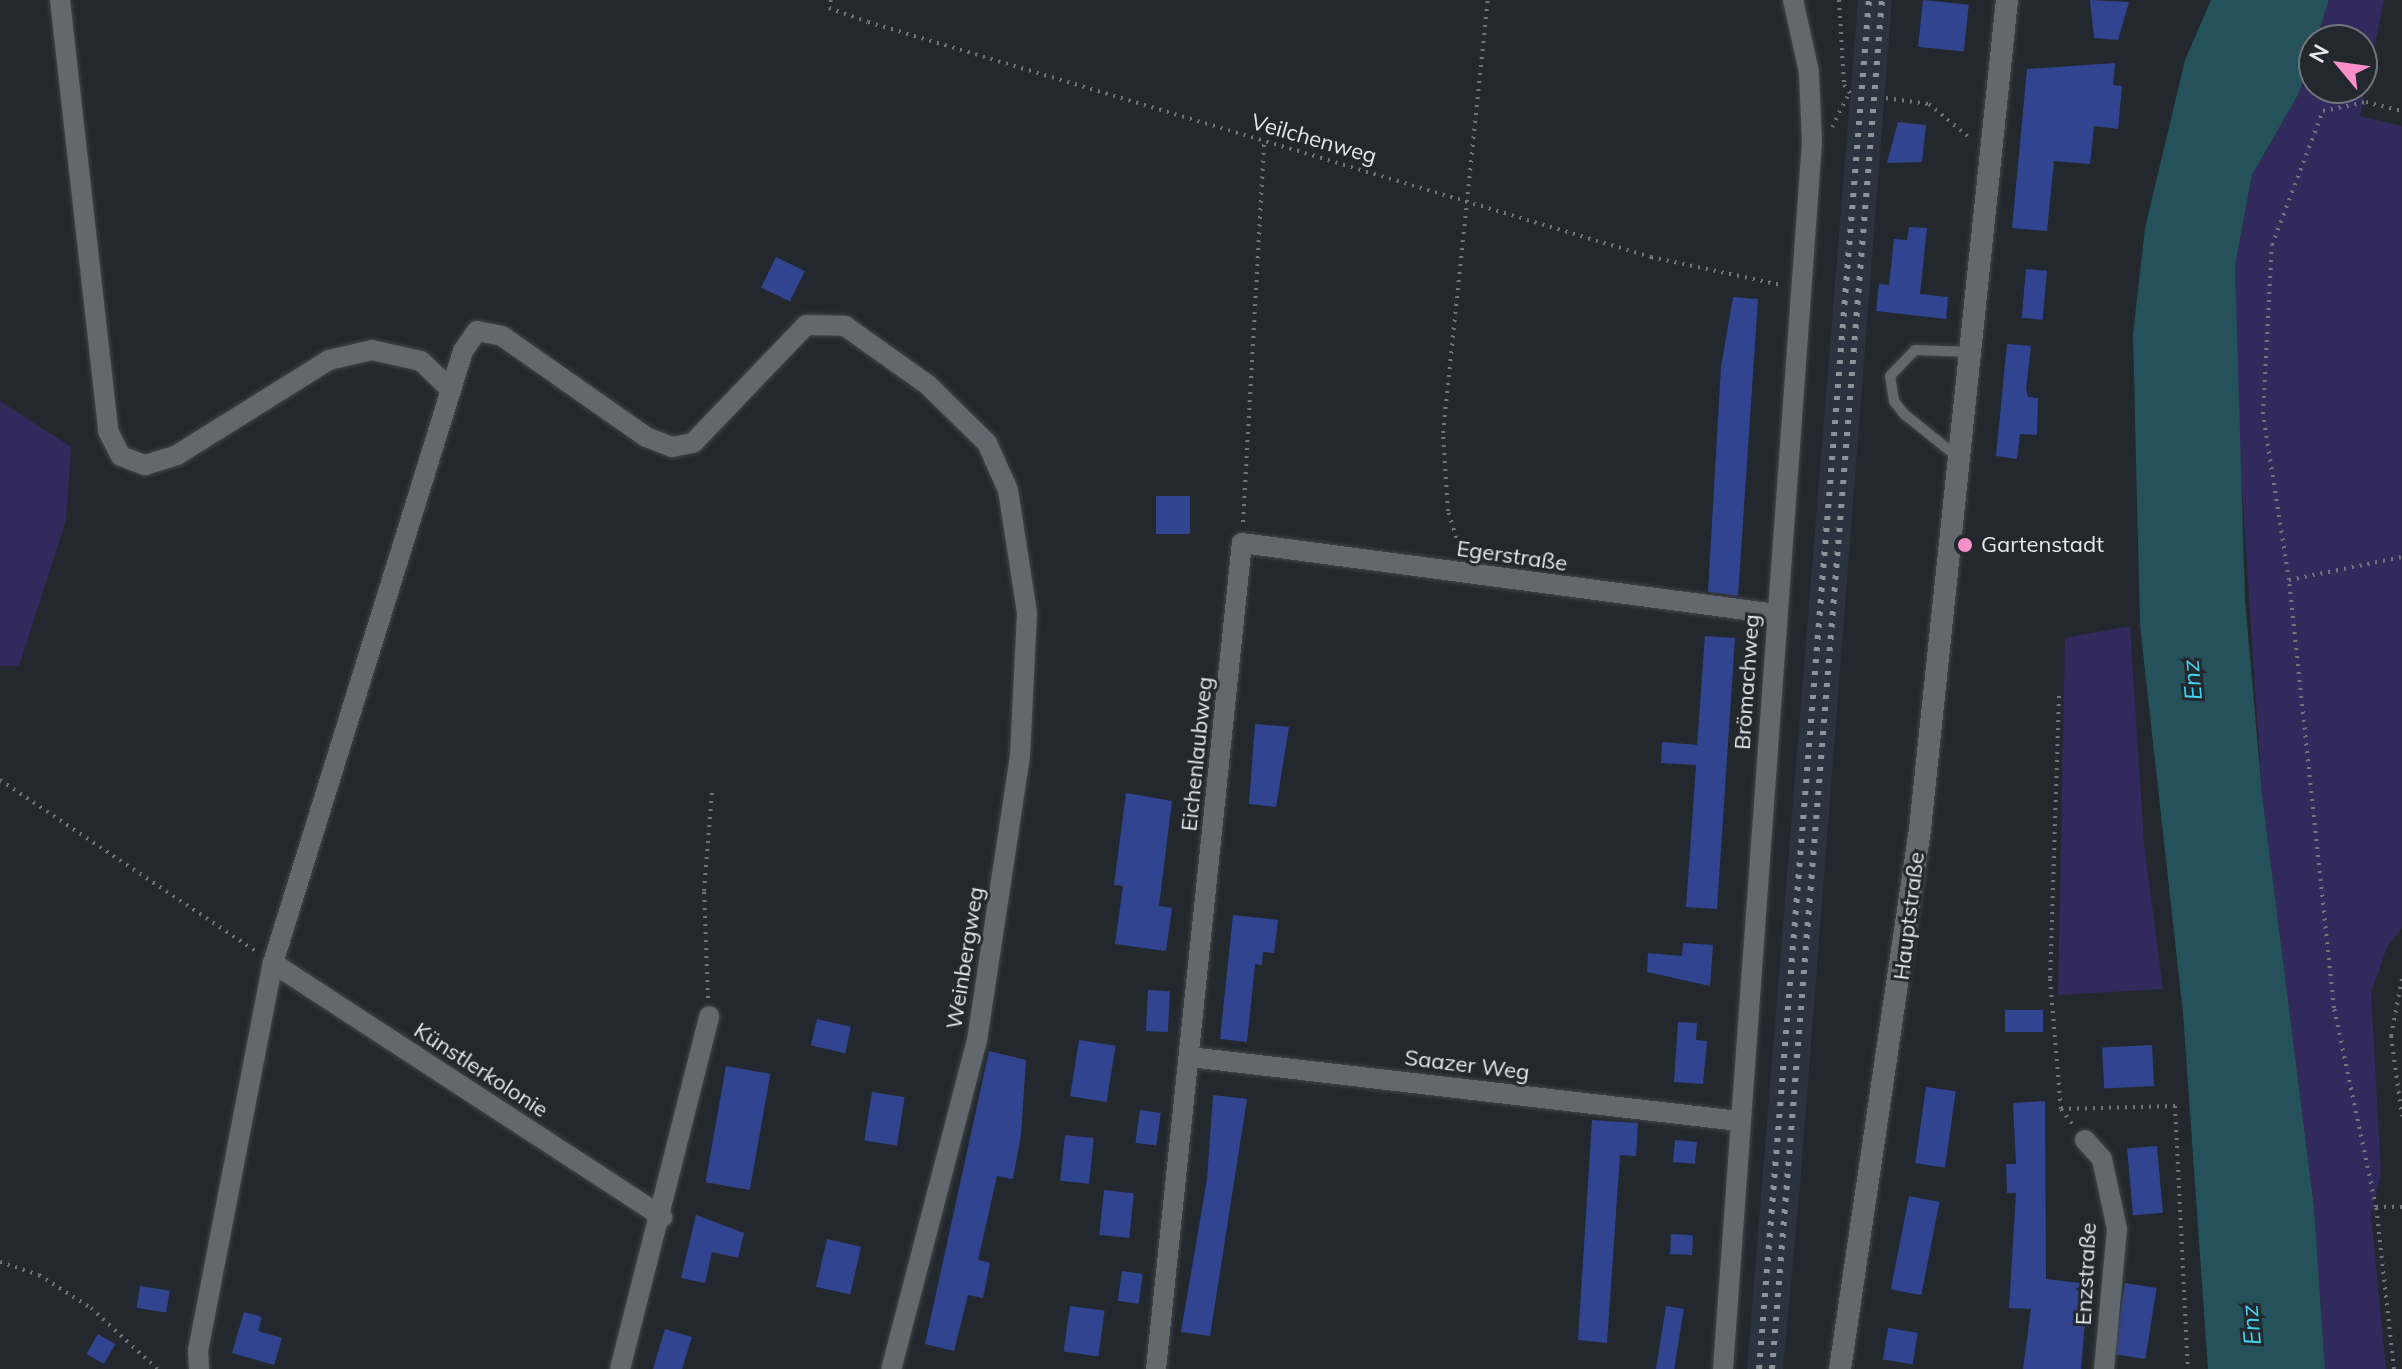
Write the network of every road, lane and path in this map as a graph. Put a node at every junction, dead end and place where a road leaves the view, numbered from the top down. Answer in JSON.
{"nodes":[{"id":1,"x":60,"y":0,"type":"edge"},
{"id":2,"x":831,"y":0,"type":"edge"},
{"id":3,"x":1488,"y":0,"type":"edge"},
{"id":4,"x":1793,"y":0,"type":"edge"},
{"id":5,"x":1839,"y":0,"type":"edge"},
{"id":6,"x":2007,"y":0,"type":"edge"},
{"id":7,"x":1886,"y":98,"type":"dead end"},
{"id":8,"x":2402,"y":111,"type":"edge"},
{"id":9,"x":1833,"y":126,"type":"dead end"},
{"id":10,"x":1264,"y":141,"type":"junction"},
{"id":11,"x":1992,"y":147,"type":"junction"},
{"id":12,"x":1463,"y":199,"type":"junction"},
{"id":13,"x":1802,"y":289,"type":"junction"},
{"id":14,"x":1971,"y":352,"type":"junction"},
{"id":15,"x":451,"y":390,"type":"junction"},
{"id":16,"x":1961,"y":461,"type":"junction"},
{"id":17,"x":1242,"y":543,"type":"junction"},
{"id":18,"x":2402,"y":557,"type":"edge"},
{"id":19,"x":1467,"y":574,"type":"junction"},
{"id":20,"x":2289,"y":580,"type":"junction"},
{"id":21,"x":1776,"y":614,"type":"junction"},
{"id":22,"x":2059,"y":696,"type":"dead end"},
{"id":23,"x":0,"y":780,"type":"edge"},
{"id":24,"x":712,"y":792,"type":"dead end"},
{"id":25,"x":273,"y":963,"type":"junction"},
{"id":26,"x":2402,"y":979,"type":"edge"},
{"id":27,"x":709,"y":1016,"type":"joint"},
{"id":28,"x":1190,"y":1057,"type":"junction"},
{"id":29,"x":2061,"y":1109,"type":"junction"},
{"id":30,"x":2402,"y":1116,"type":"edge"},
{"id":31,"x":1739,"y":1121,"type":"junction"},
{"id":32,"x":2085,"y":1140,"type":"joint"},
{"id":33,"x":2376,"y":1207,"type":"junction"},
{"id":34,"x":2402,"y":1207,"type":"edge"},
{"id":35,"x":663,"y":1217,"type":"junction"},
{"id":36,"x":0,"y":1262,"type":"edge"},
{"id":37,"x":157,"y":1369,"type":"edge"},
{"id":38,"x":199,"y":1369,"type":"edge"},
{"id":39,"x":620,"y":1369,"type":"edge"},
{"id":40,"x":891,"y":1369,"type":"edge"},
{"id":41,"x":1156,"y":1369,"type":"edge"},
{"id":42,"x":1723,"y":1369,"type":"edge"},
{"id":43,"x":1840,"y":1369,"type":"edge"},
{"id":44,"x":2104,"y":1369,"type":"edge"},
{"id":45,"x":2188,"y":1369,"type":"edge"},
{"id":46,"x":2394,"y":1369,"type":"edge"}],
"edges":[{"from":1,"to":15,"type":"street"},
{"from":2,"to":10,"type":"path","name":"Veilchenweg"},
{"from":3,"to":12,"type":"path"},
{"from":4,"to":13,"type":"street","name":"Brömachweg"},
{"from":5,"to":9,"type":"path"},
{"from":6,"to":11,"type":"street"},
{"from":7,"to":11,"type":"path"},
{"from":8,"to":20,"type":"path"},
{"from":10,"to":12,"type":"path","name":"Veilchenweg"},
{"from":10,"to":17,"type":"path"},
{"from":11,"to":14,"type":"street"},
{"from":12,"to":13,"type":"path","name":"Veilchenweg"},
{"from":12,"to":19,"type":"path"},
{"from":13,"to":21,"type":"street","name":"Brömachweg"},
{"from":14,"to":16,"type":"street"},
{"from":14,"to":16,"type":"lane"},
{"from":15,"to":25,"type":"street"},
{"from":15,"to":40,"type":"street","name":"Weinbergweg"},
{"from":16,"to":43,"type":"street","name":"Hauptstraße"},
{"from":17,"to":19,"type":"street","name":"Egerstraße"},
{"from":17,"to":28,"type":"street","name":"Eichenlaubweg"},
{"from":18,"to":20,"type":"path"},
{"from":19,"to":21,"type":"street","name":"Egerstraße"},
{"from":20,"to":33,"type":"path"},
{"from":21,"to":31,"type":"street","name":"Brömachweg"},
{"from":22,"to":29,"type":"path"},
{"from":23,"to":25,"type":"path"},
{"from":24,"to":27,"type":"path"},
{"from":25,"to":35,"type":"street","name":"Künstlerkolonie"},
{"from":25,"to":38,"type":"street"},
{"from":26,"to":30,"type":"path"},
{"from":27,"to":35,"type":"street"},
{"from":28,"to":31,"type":"street","name":"Saazer Weg"},
{"from":28,"to":41,"type":"street","name":"Eichenlaubweg"},
{"from":29,"to":32,"type":"path"},
{"from":29,"to":45,"type":"path"},
{"from":31,"to":42,"type":"street","name":"Brömachweg"},
{"from":32,"to":44,"type":"street","name":"Enzstraße"},
{"from":33,"to":34,"type":"path"},
{"from":33,"to":46,"type":"path"},
{"from":35,"to":39,"type":"street"},
{"from":36,"to":37,"type":"path"}]}
